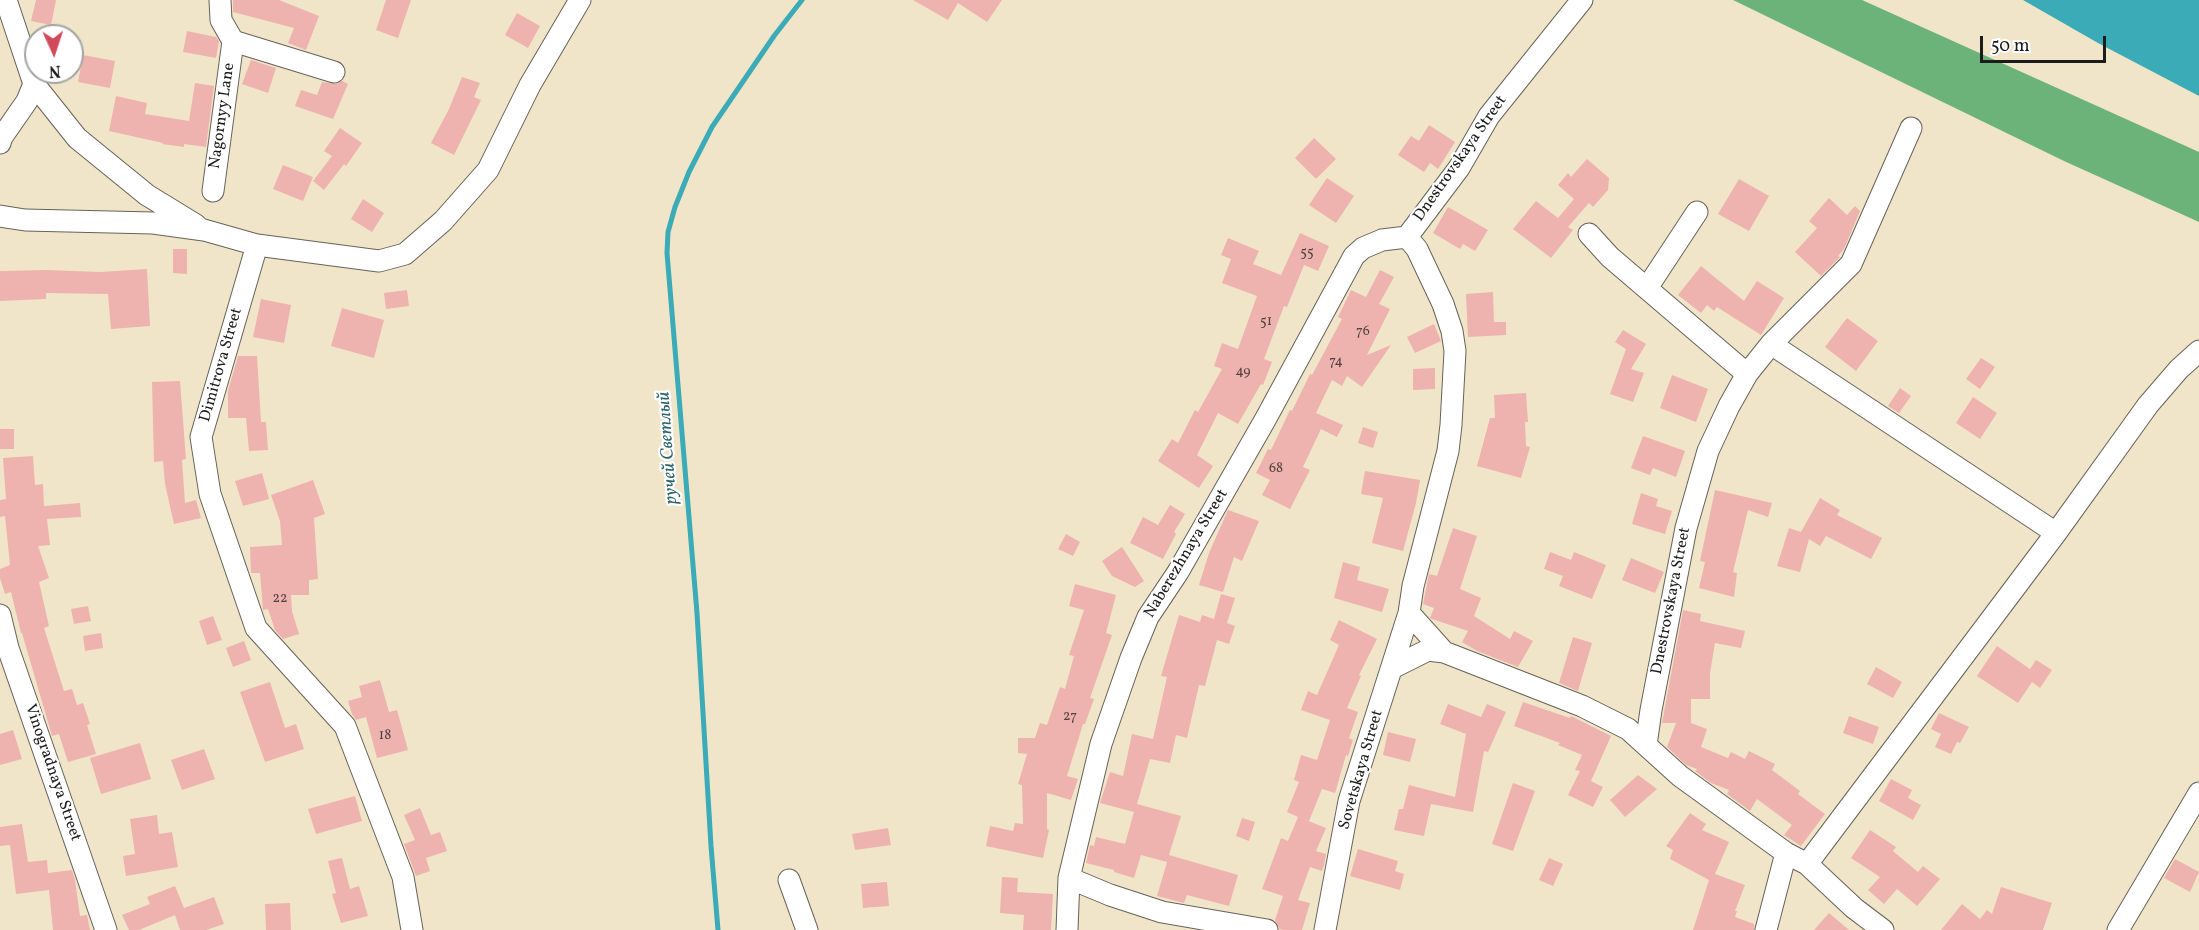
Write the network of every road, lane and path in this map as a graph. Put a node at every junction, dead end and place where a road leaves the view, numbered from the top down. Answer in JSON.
{"nodes":[{"id":1,"x":6,"y":0,"type":"edge"},
{"id":2,"x":220,"y":0,"type":"edge"},
{"id":3,"x":580,"y":0,"type":"edge"},
{"id":4,"x":1581,"y":0,"type":"edge"},
{"id":5,"x":233,"y":41,"type":"junction"},
{"id":6,"x":24,"y":54,"type":"edge"},
{"id":7,"x":334,"y":72,"type":"dead end"},
{"id":8,"x":34,"y":84,"type":"joint"},
{"id":9,"x":1911,"y":128,"type":"dead end"},
{"id":10,"x":1,"y":138,"type":"edge"},
{"id":11,"x":213,"y":191,"type":"dead end"},
{"id":12,"x":1697,"y":212,"type":"dead end"},
{"id":13,"x":0,"y":216,"type":"edge"},
{"id":14,"x":204,"y":230,"type":"junction"},
{"id":15,"x":1589,"y":234,"type":"dead end"},
{"id":16,"x":1407,"y":237,"type":"junction"},
{"id":17,"x":257,"y":245,"type":"junction"},
{"id":18,"x":1647,"y":288,"type":"junction"},
{"id":19,"x":1772,"y":344,"type":"junction"},
{"id":20,"x":2199,"y":351,"type":"edge"},
{"id":21,"x":1747,"y":374,"type":"junction"},
{"id":22,"x":2056,"y":533,"type":"junction"},
{"id":23,"x":1409,"y":613,"type":"junction"},
{"id":24,"x":0,"y":615,"type":"edge"},
{"id":25,"x":1444,"y":652,"type":"junction"},
{"id":26,"x":1392,"y":668,"type":"junction"},
{"id":27,"x":1646,"y":744,"type":"junction"},
{"id":28,"x":2199,"y":793,"type":"edge"},
{"id":29,"x":1786,"y":853,"type":"junction"},
{"id":30,"x":1807,"y":864,"type":"junction"},
{"id":31,"x":1069,"y":878,"type":"junction"},
{"id":32,"x":789,"y":880,"type":"dead end"},
{"id":33,"x":106,"y":930,"type":"edge"},
{"id":34,"x":412,"y":930,"type":"edge"},
{"id":35,"x":807,"y":930,"type":"edge"},
{"id":36,"x":1067,"y":930,"type":"edge"},
{"id":37,"x":1267,"y":930,"type":"edge"},
{"id":38,"x":1325,"y":930,"type":"edge"},
{"id":39,"x":1766,"y":930,"type":"edge"},
{"id":40,"x":1883,"y":930,"type":"edge"},
{"id":41,"x":2118,"y":930,"type":"edge"}],
"edges":[{"from":1,"to":6,"type":"street"},
{"from":2,"to":5,"type":"street","name":"Nagornyy Lane"},
{"from":3,"to":17,"type":"street"},
{"from":4,"to":16,"type":"street","name":"Dnestrovskaya Street"},
{"from":5,"to":7,"type":"street","name":"Nagornyy Lane"},
{"from":5,"to":11,"type":"street","name":"Nagornyy Lane"},
{"from":8,"to":10,"type":"street"},
{"from":8,"to":14,"type":"street"},
{"from":9,"to":19,"type":"street","name":"Dnestrovskaya Street"},
{"from":12,"to":18,"type":"street"},
{"from":13,"to":14,"type":"street"},
{"from":14,"to":17,"type":"street"},
{"from":15,"to":18,"type":"street"},
{"from":16,"to":23,"type":"street","name":"Dnestrovskaya Street"},
{"from":16,"to":31,"type":"street","name":"Naberezhnaya Street"},
{"from":17,"to":34,"type":"street","name":"Dimitrova Street"},
{"from":18,"to":21,"type":"street"},
{"from":19,"to":21,"type":"street","name":"Dnestrovskaya Street"},
{"from":19,"to":22,"type":"street"},
{"from":20,"to":22,"type":"street"},
{"from":21,"to":27,"type":"street","name":"Dnestrovskaya Street"},
{"from":22,"to":30,"type":"street"},
{"from":23,"to":25,"type":"street"},
{"from":23,"to":26,"type":"street","name":"Sovetskaya Street"},
{"from":24,"to":33,"type":"street","name":"Vinogradnaya Street"},
{"from":25,"to":26,"type":"street"},
{"from":25,"to":27,"type":"street"},
{"from":26,"to":38,"type":"street","name":"Sovetskaya Street"},
{"from":27,"to":29,"type":"street"},
{"from":28,"to":41,"type":"street"},
{"from":29,"to":30,"type":"street"},
{"from":29,"to":39,"type":"street"},
{"from":30,"to":40,"type":"street"},
{"from":31,"to":36,"type":"street","name":"Naberezhnaya Street"},
{"from":31,"to":37,"type":"street"},
{"from":32,"to":35,"type":"street"}]}
